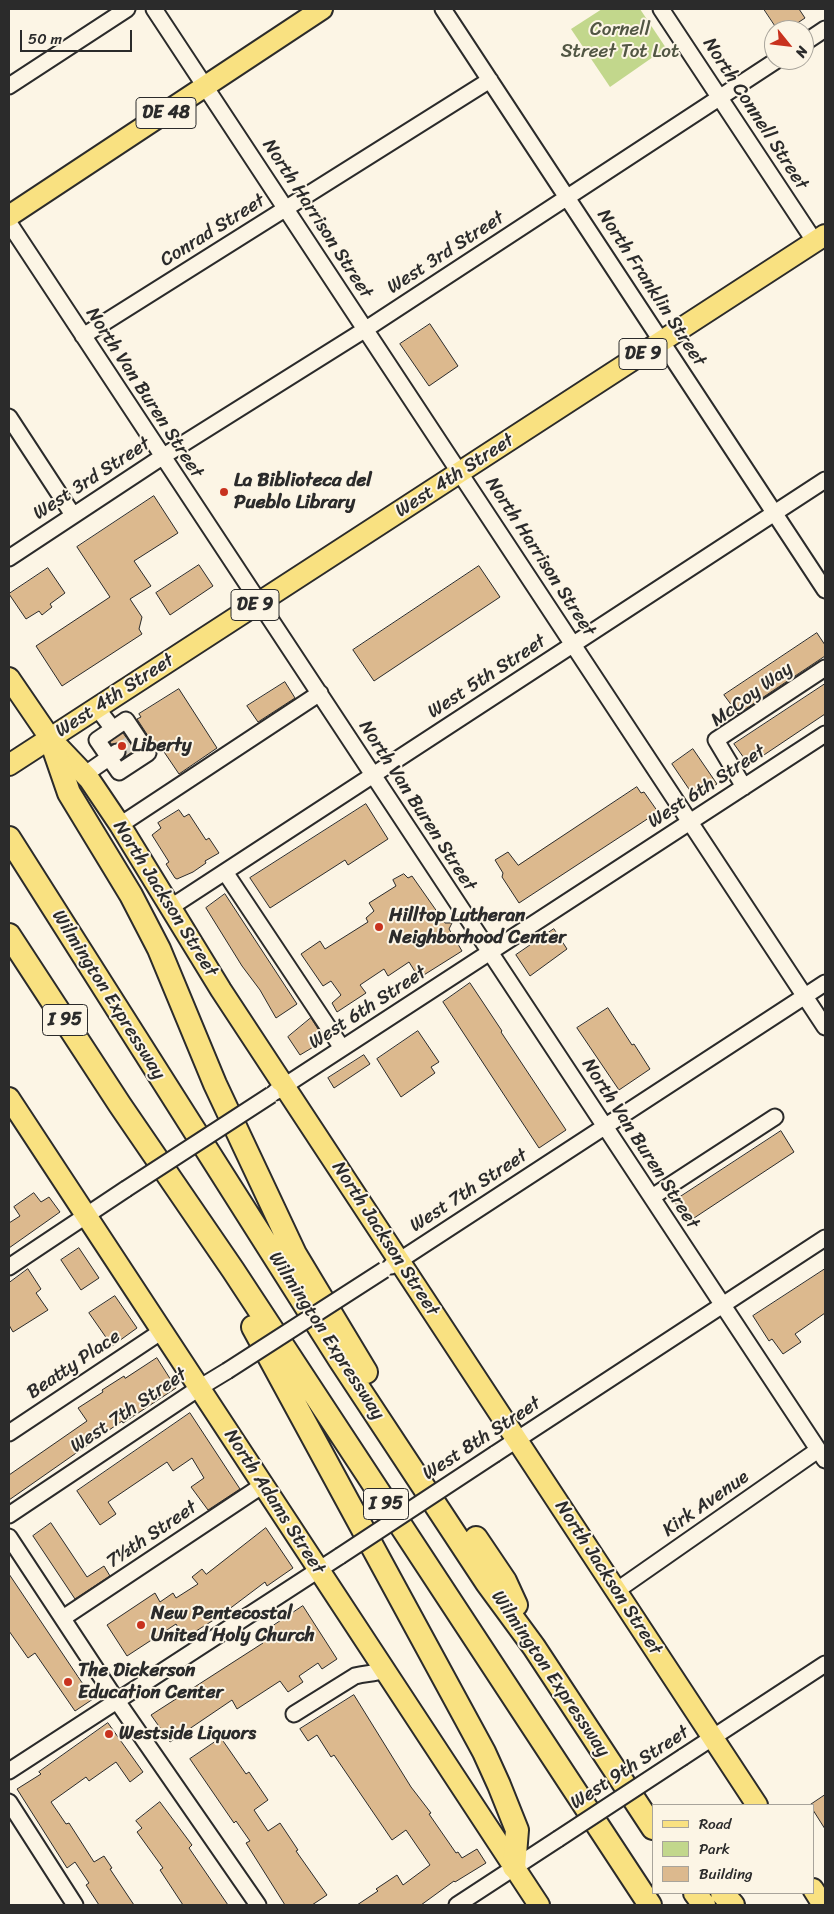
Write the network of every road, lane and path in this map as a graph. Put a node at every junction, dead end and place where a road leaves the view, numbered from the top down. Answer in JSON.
{"nodes":[{"id":1,"x":127,"y":9,"type":"edge"},
{"id":2,"x":154,"y":9,"type":"edge"},
{"id":3,"x":322,"y":9,"type":"edge"},
{"id":4,"x":444,"y":9,"type":"edge"},
{"id":5,"x":662,"y":9,"type":"edge"},
{"id":6,"x":825,"y":29,"type":"edge"},
{"id":7,"x":814,"y":36,"type":"edge"},
{"id":8,"x":764,"y":69,"type":"edge"},
{"id":9,"x":490,"y":80,"type":"junction"},
{"id":10,"x":9,"y":86,"type":"edge"},
{"id":11,"x":206,"y":87,"type":"junction"},
{"id":12,"x":720,"y":98,"type":"junction"},
{"id":13,"x":567,"y":197,"type":"junction"},
{"id":14,"x":286,"y":208,"type":"junction"},
{"id":15,"x":9,"y":216,"type":"edge"},
{"id":16,"x":9,"y":223,"type":"edge"},
{"id":17,"x":820,"y":239,"type":"edge"},
{"id":18,"x":366,"y":329,"type":"junction"},
{"id":19,"x":83,"y":336,"type":"junction"},
{"id":20,"x":662,"y":342,"type":"junction"},
{"id":21,"x":9,"y":417,"type":"edge"},
{"id":22,"x":162,"y":457,"type":"junction"},
{"id":23,"x":460,"y":472,"type":"junction"},
{"id":24,"x":825,"y":480,"type":"edge"},
{"id":25,"x":775,"y":513,"type":"junction"},
{"id":26,"x":72,"y":516,"type":"junction"},
{"id":27,"x":9,"y":558,"type":"edge"},
{"id":28,"x":825,"y":590,"type":"edge"},
{"id":29,"x":258,"y":603,"type":"junction"},
{"id":30,"x":574,"y":644,"type":"junction"},
{"id":31,"x":825,"y":668,"type":"edge"},
{"id":32,"x":9,"y":678,"type":"edge"},
{"id":33,"x":320,"y":693,"type":"junction"},
{"id":34,"x":97,"y":708,"type":"junction"},
{"id":35,"x":113,"y":729,"type":"junction"},
{"id":36,"x":825,"y":734,"type":"edge"},
{"id":37,"x":50,"y":738,"type":"junction"},
{"id":38,"x":113,"y":755,"type":"junction"},
{"id":39,"x":9,"y":765,"type":"edge"},
{"id":40,"x":84,"y":775,"type":"junction"},
{"id":41,"x":373,"y":775,"type":"junction"},
{"id":42,"x":744,"y":787,"type":"junction"},
{"id":43,"x":690,"y":822,"type":"junction"},
{"id":44,"x":120,"y":824,"type":"junction"},
{"id":45,"x":12,"y":844,"type":"edge"},
{"id":46,"x":225,"y":872,"type":"junction"},
{"id":47,"x":172,"y":907,"type":"junction"},
{"id":48,"x":9,"y":934,"type":"edge"},
{"id":49,"x":490,"y":953,"type":"junction"},
{"id":50,"x":825,"y":983,"type":"edge"},
{"id":51,"x":805,"y":996,"type":"junction"},
{"id":52,"x":825,"y":1027,"type":"edge"},
{"id":53,"x":342,"y":1048,"type":"junction"},
{"id":54,"x":277,"y":1090,"type":"junction"},
{"id":55,"x":9,"y":1098,"type":"edge"},
{"id":56,"x":120,"y":1105,"type":"junction"},
{"id":57,"x":775,"y":1117,"type":"dead end"},
{"id":58,"x":605,"y":1126,"type":"junction"},
{"id":59,"x":652,"y":1197,"type":"junction"},
{"id":60,"x":86,"y":1216,"type":"junction"},
{"id":61,"x":825,"y":1238,"type":"edge"},
{"id":62,"x":392,"y":1265,"type":"junction"},
{"id":63,"x":9,"y":1267,"type":"edge"},
{"id":64,"x":723,"y":1305,"type":"junction"},
{"id":65,"x":162,"y":1331,"type":"junction"},
{"id":66,"x":199,"y":1388,"type":"junction"},
{"id":67,"x":9,"y":1433,"type":"edge"},
{"id":68,"x":517,"y":1440,"type":"junction"},
{"id":69,"x":822,"y":1455,"type":"edge"},
{"id":70,"x":263,"y":1485,"type":"junction"},
{"id":71,"x":9,"y":1515,"type":"edge"},
{"id":72,"x":9,"y":1537,"type":"edge"},
{"id":73,"x":319,"y":1570,"type":"junction"},
{"id":74,"x":616,"y":1591,"type":"junction"},
{"id":75,"x":62,"y":1618,"type":"junction"},
{"id":76,"x":534,"y":1647,"type":"junction"},
{"id":77,"x":825,"y":1664,"type":"edge"},
{"id":78,"x":384,"y":1670,"type":"junction"},
{"id":79,"x":117,"y":1701,"type":"junction"},
{"id":80,"x":294,"y":1714,"type":"dead end"},
{"id":81,"x":587,"y":1728,"type":"junction"},
{"id":82,"x":712,"y":1737,"type":"junction"},
{"id":83,"x":9,"y":1771,"type":"edge"},
{"id":84,"x":9,"y":1802,"type":"edge"},
{"id":85,"x":756,"y":1804,"type":"edge"},
{"id":86,"x":652,"y":1807,"type":"edge"},
{"id":87,"x":652,"y":1826,"type":"edge"},
{"id":88,"x":514,"y":1868,"type":"junction"},
{"id":89,"x":825,"y":1882,"type":"edge"},
{"id":90,"x":814,"y":1889,"type":"edge"},
{"id":91,"x":814,"y":1892,"type":"edge"},
{"id":92,"x":696,"y":1894,"type":"edge"},
{"id":93,"x":723,"y":1894,"type":"edge"},
{"id":94,"x":76,"y":1905,"type":"edge"},
{"id":95,"x":258,"y":1905,"type":"edge"},
{"id":96,"x":457,"y":1905,"type":"edge"},
{"id":97,"x":539,"y":1905,"type":"edge"},
{"id":98,"x":650,"y":1905,"type":"edge"},
{"id":99,"x":704,"y":1905,"type":"edge"},
{"id":100,"x":733,"y":1905,"type":"edge"},
{"id":101,"x":823,"y":1905,"type":"edge"}],
"edges":[{"from":1,"to":10,"type":"street"},
{"from":2,"to":11,"type":"street","name":"North Harrison Street"},
{"from":3,"to":11,"type":"main road","number":"DE 48"},
{"from":4,"to":9,"type":"street","name":"North Franklin Street"},
{"from":5,"to":12,"type":"street","name":"North Connell Street"},
{"from":6,"to":7,"type":"street"},
{"from":8,"to":12,"type":"street","name":"West 3rd Street"},
{"from":9,"to":13,"type":"street","name":"North Franklin Street"},
{"from":9,"to":14,"type":"street","name":"Conrad Street"},
{"from":11,"to":14,"type":"street","name":"North Harrison Street"},
{"from":11,"to":15,"type":"main road","number":"DE 48"},
{"from":12,"to":13,"type":"street","name":"West 3rd Street"},
{"from":12,"to":17,"type":"street","name":"North Connell Street"},
{"from":13,"to":18,"type":"street","name":"West 3rd Street"},
{"from":13,"to":20,"type":"street","name":"North Franklin Street"},
{"from":14,"to":18,"type":"street","name":"North Harrison Street"},
{"from":14,"to":19,"type":"street","name":"Conrad Street"},
{"from":16,"to":19,"type":"street","name":"North Van Buren Street"},
{"from":17,"to":20,"type":"main road","name":"West 4th Street","number":"DE 9"},
{"from":18,"to":22,"type":"street","name":"West 3rd Street"},
{"from":18,"to":23,"type":"street","name":"North Harrison Street"},
{"from":19,"to":22,"type":"street","name":"North Van Buren Street"},
{"from":20,"to":23,"type":"main road","name":"West 4th Street","number":"DE 9"},
{"from":20,"to":25,"type":"street","name":"North Franklin Street"},
{"from":21,"to":26,"type":"street"},
{"from":22,"to":26,"type":"street","name":"West 3rd Street"},
{"from":22,"to":29,"type":"street","name":"North Van Buren Street"},
{"from":23,"to":29,"type":"main road","name":"West 4th Street","number":"DE 9"},
{"from":23,"to":30,"type":"street","name":"North Harrison Street"},
{"from":24,"to":25,"type":"street","name":"West 5th Street"},
{"from":25,"to":28,"type":"street","name":"North Franklin Street"},
{"from":25,"to":30,"type":"street","name":"West 5th Street"},
{"from":26,"to":27,"type":"street","name":"West 3rd Street"},
{"from":29,"to":33,"type":"street","name":"North Van Buren Street"},
{"from":29,"to":34,"type":"main road","name":"West 4th Street","number":"DE 9"},
{"from":30,"to":41,"type":"street","name":"West 5th Street"},
{"from":30,"to":43,"type":"street","name":"North Harrison Street"},
{"from":31,"to":42,"type":"street","name":"McCoy Way"},
{"from":32,"to":37,"type":"main road","name":"North Jackson Street"},
{"from":33,"to":41,"type":"street","name":"North Van Buren Street"},
{"from":33,"to":44,"type":"street"},
{"from":34,"to":35,"type":"street"},
{"from":34,"to":37,"type":"main road","name":"West 4th Street","number":"DE 9"},
{"from":35,"to":38,"type":"street"},
{"from":35,"to":38,"type":"street"},
{"from":36,"to":42,"type":"street","name":"West 6th Street"},
{"from":37,"to":39,"type":"main road","name":"West 4th Street","number":"DE 9"},
{"from":37,"to":40,"type":"main road","name":"North Jackson Street"},
{"from":37,"to":76,"type":"highway"},
{"from":38,"to":40,"type":"street"},
{"from":40,"to":44,"type":"main road","name":"North Jackson Street"},
{"from":41,"to":46,"type":"street","name":"West 5th Street"},
{"from":41,"to":49,"type":"street","name":"North Van Buren Street"},
{"from":42,"to":43,"type":"street","name":"West 6th Street"},
{"from":43,"to":49,"type":"street","name":"West 6th Street"},
{"from":43,"to":51,"type":"street","name":"North Harrison Street"},
{"from":44,"to":47,"type":"main road","name":"North Jackson Street"},
{"from":45,"to":76,"type":"highway","name":"Wilmington Expressway","number":"I 95"},
{"from":46,"to":47,"type":"street","name":"West 5th Street"},
{"from":46,"to":53,"type":"street"},
{"from":47,"to":54,"type":"main road","name":"North Jackson Street"},
{"from":48,"to":56,"type":"highway","number":"I 95"},
{"from":49,"to":53,"type":"street","name":"West 6th Street"},
{"from":49,"to":58,"type":"street","name":"North Van Buren Street"},
{"from":50,"to":51,"type":"street","name":"West 7th Street"},
{"from":51,"to":52,"type":"street","name":"North Harrison Street"},
{"from":51,"to":58,"type":"street","name":"West 7th Street"},
{"from":53,"to":54,"type":"street","name":"West 6th Street"},
{"from":54,"to":60,"type":"street","name":"West 6th Street","bridge":true},
{"from":54,"to":62,"type":"main road","name":"North Jackson Street"},
{"from":55,"to":60,"type":"main road","name":"North Adams Street"},
{"from":56,"to":88,"type":"highway"},
{"from":56,"to":98,"type":"highway","number":"I 95"},
{"from":57,"to":59,"type":"street"},
{"from":58,"to":59,"type":"street","name":"North Van Buren Street"},
{"from":58,"to":62,"type":"street","name":"West 7th Street"},
{"from":59,"to":64,"type":"street","name":"North Van Buren Street"},
{"from":60,"to":63,"type":"street","name":"West 6th Street"},
{"from":60,"to":65,"type":"main road","name":"North Adams Street"},
{"from":61,"to":64,"type":"street","name":"West 8th Street"},
{"from":62,"to":66,"type":"street","name":"West 7th Street","bridge":true},
{"from":62,"to":68,"type":"main road","name":"North Jackson Street"},
{"from":64,"to":68,"type":"street","name":"West 8th Street"},
{"from":64,"to":69,"type":"street","name":"North Van Buren Street"},
{"from":65,"to":66,"type":"main road","name":"North Adams Street"},
{"from":65,"to":67,"type":"street","name":"Beatty Place"},
{"from":66,"to":70,"type":"main road","name":"North Adams Street"},
{"from":66,"to":71,"type":"street","name":"West 7th Street"},
{"from":68,"to":73,"type":"street","name":"West 8th Street","bridge":true},
{"from":68,"to":74,"type":"main road","name":"North Jackson Street"},
{"from":69,"to":74,"type":"street","name":"Kirk Avenue"},
{"from":70,"to":73,"type":"main road","name":"North Adams Street"},
{"from":70,"to":75,"type":"street","name":"7½th Street"},
{"from":72,"to":75,"type":"street"},
{"from":73,"to":78,"type":"main road","name":"North Adams Street"},
{"from":73,"to":79,"type":"street","name":"West 8th Street"},
{"from":74,"to":82,"type":"main road","name":"North Jackson Street"},
{"from":75,"to":79,"type":"street"},
{"from":76,"to":81,"type":"highway","name":"Wilmington Expressway","number":"I 95"},
{"from":77,"to":82,"type":"street","name":"West 9th Street"},
{"from":78,"to":80,"type":"street"},
{"from":78,"to":88,"type":"main road","name":"North Adams Street"},
{"from":79,"to":83,"type":"street","name":"West 8th Street"},
{"from":79,"to":95,"type":"street"},
{"from":81,"to":86,"type":"highway"},
{"from":81,"to":87,"type":"highway","name":"Wilmington Expressway","number":"I 95"},
{"from":82,"to":85,"type":"main road","name":"North Jackson Street"},
{"from":82,"to":88,"type":"street","name":"West 9th Street","bridge":true},
{"from":84,"to":94,"type":"street"},
{"from":88,"to":96,"type":"street","name":"West 9th Street"},
{"from":88,"to":97,"type":"main road","name":"North Adams Street"},
{"from":89,"to":90,"type":"street"},
{"from":91,"to":101,"type":"main road"},
{"from":92,"to":99,"type":"highway"},
{"from":93,"to":100,"type":"highway"}]}
